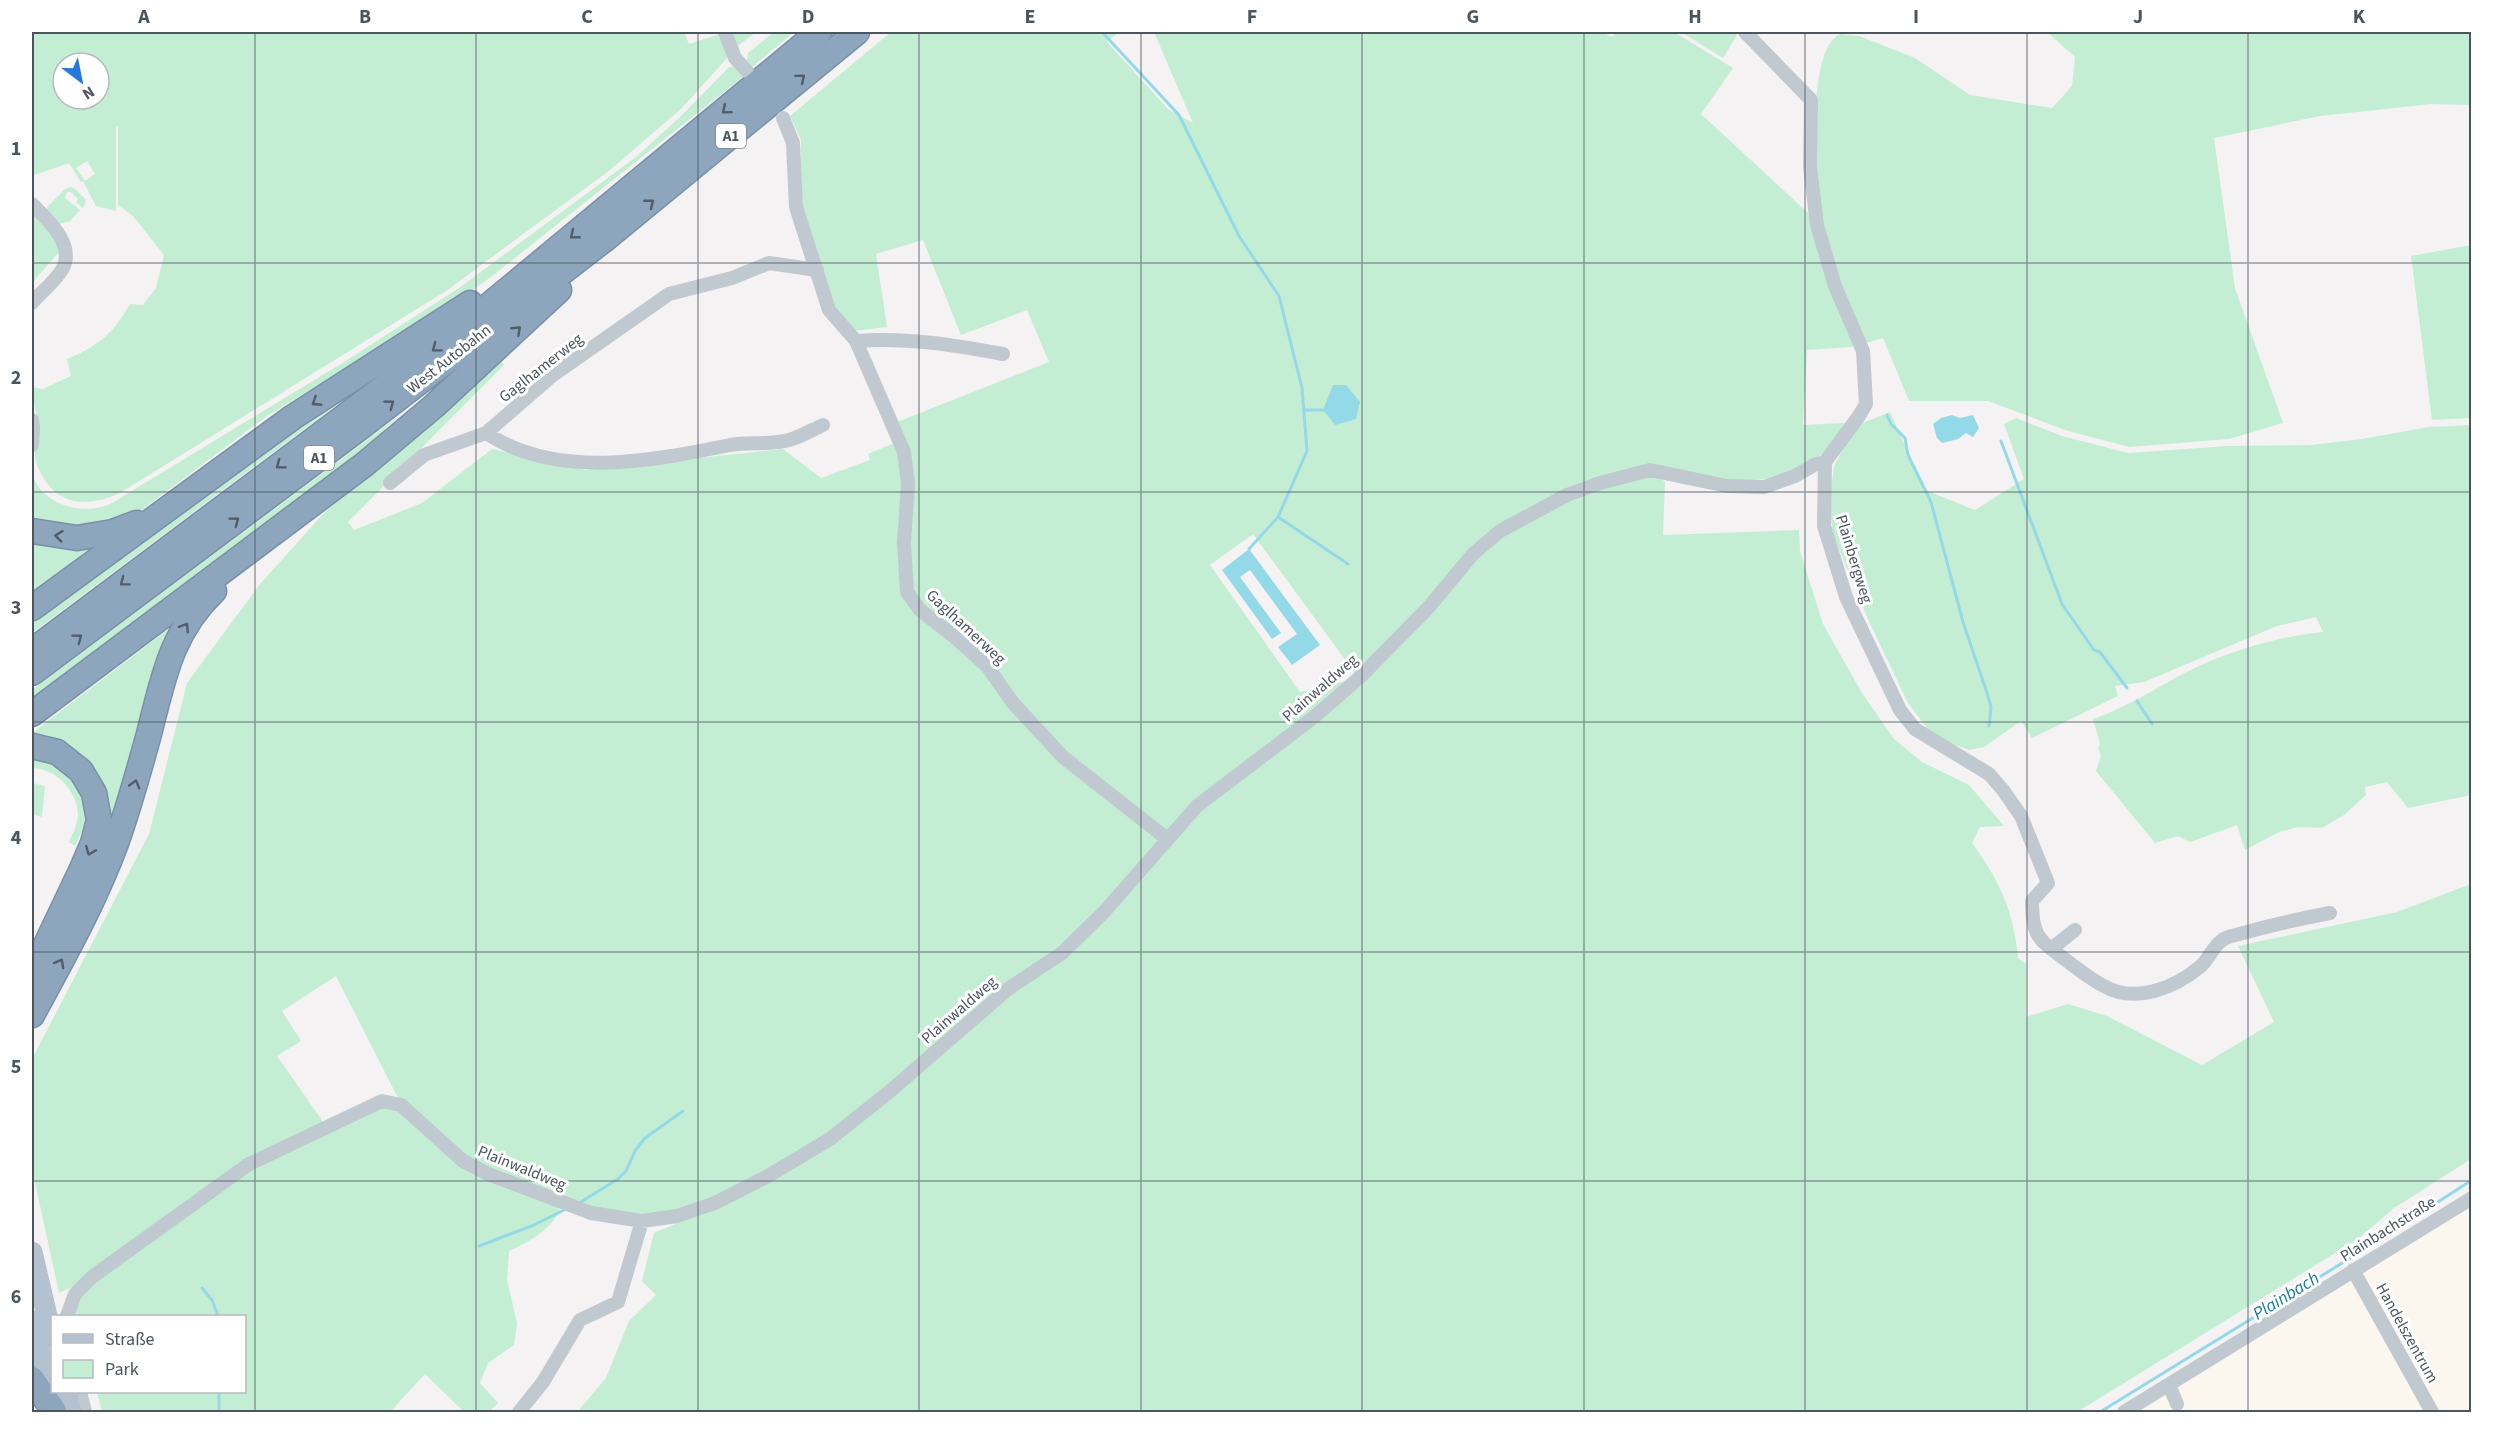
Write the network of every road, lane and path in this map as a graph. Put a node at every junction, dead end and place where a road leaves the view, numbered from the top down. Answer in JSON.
{"nodes":[{"id":1,"x":726,"y":32,"type":"edge"},
{"id":2,"x":819,"y":32,"type":"edge"},
{"id":3,"x":856,"y":32,"type":"edge"},
{"id":4,"x":1746,"y":32,"type":"edge"},
{"id":5,"x":747,"y":71,"type":"dead end"},
{"id":6,"x":783,"y":118,"type":"dead end"},
{"id":7,"x":32,"y":204,"type":"edge"},
{"id":8,"x":605,"y":239,"type":"junction"},
{"id":9,"x":535,"y":266,"type":"junction"},
{"id":10,"x":817,"y":270,"type":"junction"},
{"id":11,"x":32,"y":303,"type":"edge"},
{"id":12,"x":856,"y":341,"type":"junction"},
{"id":13,"x":1003,"y":354,"type":"dead end"},
{"id":14,"x":32,"y":420,"type":"edge"},
{"id":15,"x":823,"y":425,"type":"dead end"},
{"id":16,"x":486,"y":433,"type":"junction"},
{"id":17,"x":32,"y":445,"type":"edge"},
{"id":18,"x":1825,"y":462,"type":"junction"},
{"id":19,"x":390,"y":483,"type":"dead end"},
{"id":20,"x":157,"y":519,"type":"junction"},
{"id":21,"x":32,"y":531,"type":"edge"},
{"id":22,"x":234,"y":563,"type":"junction"},
{"id":23,"x":32,"y":608,"type":"edge"},
{"id":24,"x":32,"y":651,"type":"edge"},
{"id":25,"x":32,"y":673,"type":"edge"},
{"id":26,"x":32,"y":714,"type":"edge"},
{"id":27,"x":32,"y":746,"type":"edge"},
{"id":28,"x":1166,"y":838,"type":"junction"},
{"id":29,"x":2330,"y":913,"type":"dead end"},
{"id":30,"x":2075,"y":930,"type":"dead end"},
{"id":31,"x":2051,"y":949,"type":"junction"},
{"id":32,"x":32,"y":975,"type":"edge"},
{"id":33,"x":32,"y":1015,"type":"edge"},
{"id":34,"x":2472,"y":1198,"type":"edge"},
{"id":35,"x":642,"y":1221,"type":"junction"},
{"id":36,"x":32,"y":1252,"type":"edge"},
{"id":37,"x":2353,"y":1270,"type":"junction"},
{"id":38,"x":68,"y":1315,"type":"edge"},
{"id":39,"x":32,"y":1321,"type":"edge"},
{"id":40,"x":51,"y":1333,"type":"edge"},
{"id":41,"x":51,"y":1375,"type":"edge"},
{"id":42,"x":32,"y":1379,"type":"edge"},
{"id":43,"x":2169,"y":1384,"type":"junction"},
{"id":44,"x":80,"y":1393,"type":"edge"},
{"id":45,"x":2177,"y":1404,"type":"dead end"},
{"id":46,"x":62,"y":1407,"type":"edge"},
{"id":47,"x":85,"y":1413,"type":"edge"},
{"id":48,"x":519,"y":1413,"type":"edge"},
{"id":49,"x":2124,"y":1413,"type":"edge"},
{"id":50,"x":2432,"y":1413,"type":"edge"}],
"edges":[{"from":1,"to":5,"type":"street"},
{"from":2,"to":9,"type":"highway","name":"West Autobahn","number":"A1","one_way":true},
{"from":8,"to":3,"type":"highway","name":"West Autobahn","number":"A1","one_way":true},
{"from":4,"to":18,"type":"street"},
{"from":6,"to":10,"type":"street","name":"Gaglhamerweg"},
{"from":7,"to":11,"type":"street"},
{"from":22,"to":8,"type":"highway","one_way":true},
{"from":25,"to":8,"type":"highway","name":"West Autobahn","number":"A1","one_way":true},
{"from":9,"to":20,"type":"highway","one_way":true},
{"from":9,"to":24,"type":"highway","name":"West Autobahn","number":"A1","one_way":true},
{"from":10,"to":12,"type":"street","name":"Gaglhamerweg"},
{"from":10,"to":16,"type":"street","name":"Gaglhamerweg"},
{"from":12,"to":13,"type":"street"},
{"from":12,"to":28,"type":"street","name":"Gaglhamerweg"},
{"from":14,"to":17,"type":"street"},
{"from":15,"to":16,"type":"street"},
{"from":16,"to":19,"type":"street","name":"Gaglhamerweg"},
{"from":18,"to":28,"type":"street","name":"Plainwaldweg"},
{"from":18,"to":31,"type":"street","name":"Plainbergweg"},
{"from":20,"to":21,"type":"highway","one_way":true},
{"from":20,"to":23,"type":"highway"},
{"from":22,"to":26,"type":"highway"},
{"from":33,"to":22,"type":"highway","one_way":true},
{"from":27,"to":32,"type":"highway","one_way":true},
{"from":28,"to":35,"type":"street","name":"Plainwaldweg"},
{"from":29,"to":31,"type":"street","name":"Plainbergweg"},
{"from":30,"to":31,"type":"street"},
{"from":34,"to":37,"type":"street","name":"Plainbachstraße"},
{"from":35,"to":38,"type":"street","name":"Plainwaldweg"},
{"from":35,"to":48,"type":"street"},
{"from":36,"to":40,"type":"main road"},
{"from":37,"to":43,"type":"street","name":"Plainbachstraße"},
{"from":37,"to":50,"type":"street","name":"Handelszentrum"},
{"from":39,"to":41,"type":"main road"},
{"from":42,"to":46,"type":"highway"},
{"from":43,"to":45,"type":"street"},
{"from":43,"to":49,"type":"street","name":"Plainbachstraße"},
{"from":44,"to":47,"type":"street"}]}
